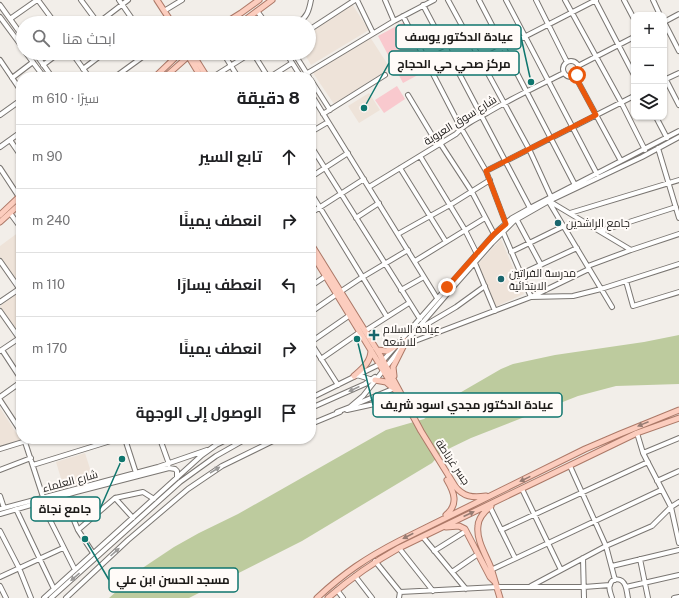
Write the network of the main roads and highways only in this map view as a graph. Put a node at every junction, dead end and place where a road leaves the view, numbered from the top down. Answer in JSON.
{"nodes":[{"id":1,"x":153,"y":0,"type":"edge"},
{"id":2,"x":157,"y":0,"type":"edge"},
{"id":3,"x":259,"y":0,"type":"edge"},
{"id":4,"x":272,"y":0,"type":"edge"},
{"id":5,"x":163,"y":16,"type":"edge"},
{"id":6,"x":167,"y":16,"type":"edge"},
{"id":7,"x":237,"y":16,"type":"edge"},
{"id":8,"x":250,"y":16,"type":"edge"},
{"id":9,"x":173,"y":60,"type":"edge"},
{"id":10,"x":183,"y":60,"type":"edge"},
{"id":11,"x":192,"y":60,"type":"edge"},
{"id":12,"x":194,"y":60,"type":"edge"},
{"id":13,"x":160,"y":72,"type":"edge"},
{"id":14,"x":171,"y":72,"type":"edge"},
{"id":15,"x":198,"y":72,"type":"edge"},
{"id":16,"x":203,"y":72,"type":"edge"},
{"id":17,"x":16,"y":200,"type":"edge"},
{"id":18,"x":16,"y":208,"type":"edge"},
{"id":19,"x":0,"y":214,"type":"edge"},
{"id":20,"x":0,"y":222,"type":"edge"},
{"id":21,"x":316,"y":253,"type":"edge"},
{"id":22,"x":316,"y":262,"type":"edge"},
{"id":23,"x":339,"y":293,"type":"junction"},
{"id":24,"x":362,"y":332,"type":"junction"},
{"id":25,"x":406,"y":342,"type":"road end"},
{"id":26,"x":397,"y":345,"type":"road end"},
{"id":27,"x":371,"y":349,"type":"junction"},
{"id":28,"x":377,"y":350,"type":"junction"},
{"id":29,"x":383,"y":365,"type":"junction"},
{"id":30,"x":355,"y":376,"type":"road end"},
{"id":31,"x":374,"y":381,"type":"road end"},
{"id":32,"x":395,"y":381,"type":"junction"},
{"id":33,"x":394,"y":388,"type":"junction"},
{"id":34,"x":679,"y":410,"type":"edge"},
{"id":35,"x":412,"y":417,"type":"junction"},
{"id":36,"x":679,"y":418,"type":"edge"},
{"id":37,"x":605,"y":440,"type":"junction"},
{"id":38,"x":592,"y":446,"type":"junction"},
{"id":39,"x":609,"y":447,"type":"junction"},
{"id":40,"x":596,"y":454,"type":"junction"},
{"id":41,"x":440,"y":465,"type":"junction"},
{"id":42,"x":491,"y":496,"type":"junction"},
{"id":43,"x":489,"y":506,"type":"junction"},
{"id":44,"x":440,"y":520,"type":"junction"},
{"id":45,"x":440,"y":528,"type":"junction"},
{"id":46,"x":496,"y":585,"type":"junction"},
{"id":47,"x":317,"y":598,"type":"edge"},
{"id":48,"x":328,"y":598,"type":"edge"},
{"id":49,"x":500,"y":598,"type":"edge"}],
"edges":[{"from":1,"to":5,"type":"main road"},
{"from":2,"to":6,"type":"main road"},
{"from":3,"to":7,"type":"main road"},
{"from":4,"to":8,"type":"main road"},
{"from":9,"to":13,"type":"main road"},
{"from":10,"to":14,"type":"main road"},
{"from":11,"to":15,"type":"main road"},
{"from":12,"to":16,"type":"main road"},
{"from":17,"to":19,"type":"main road"},
{"from":18,"to":20,"type":"main road"},
{"from":21,"to":23,"type":"main road"},
{"from":22,"to":23,"type":"main road"},
{"from":23,"to":24,"type":"main road"},
{"from":23,"to":24,"type":"main road"},
{"from":24,"to":27,"type":"main road"},
{"from":24,"to":28,"type":"main road"},
{"from":25,"to":32,"type":"main road"},
{"from":26,"to":28,"type":"main road"},
{"from":27,"to":29,"type":"main road"},
{"from":27,"to":30,"type":"main road"},
{"from":28,"to":29,"type":"main road"},
{"from":29,"to":32,"type":"main road"},
{"from":29,"to":33,"type":"main road"},
{"from":31,"to":33,"type":"main road"},
{"from":32,"to":35,"type":"main road"},
{"from":33,"to":35,"type":"main road"},
{"from":34,"to":37,"type":"main road","one_way":true},
{"from":35,"to":41,"type":"main road","name":"جسر غرناطة"},
{"from":36,"to":39,"type":"main road"},
{"from":37,"to":38,"type":"main road"},
{"from":37,"to":39,"type":"main road"},
{"from":38,"to":40,"type":"main road"},
{"from":38,"to":42,"type":"main road","one_way":true},
{"from":39,"to":40,"type":"main road"},
{"from":40,"to":43,"type":"main road"},
{"from":41,"to":42,"type":"main road","name":"جسر غرناطة"},
{"from":41,"to":44,"type":"main road","name":"جسر غرناطة"},
{"from":42,"to":44,"type":"main road"},
{"from":45,"to":43,"type":"main road","one_way":true},
{"from":43,"to":46,"type":"main road"},
{"from":44,"to":47,"type":"main road","one_way":true},
{"from":45,"to":46,"type":"main road"},
{"from":45,"to":48,"type":"main road"},
{"from":46,"to":49,"type":"main road"}]}
